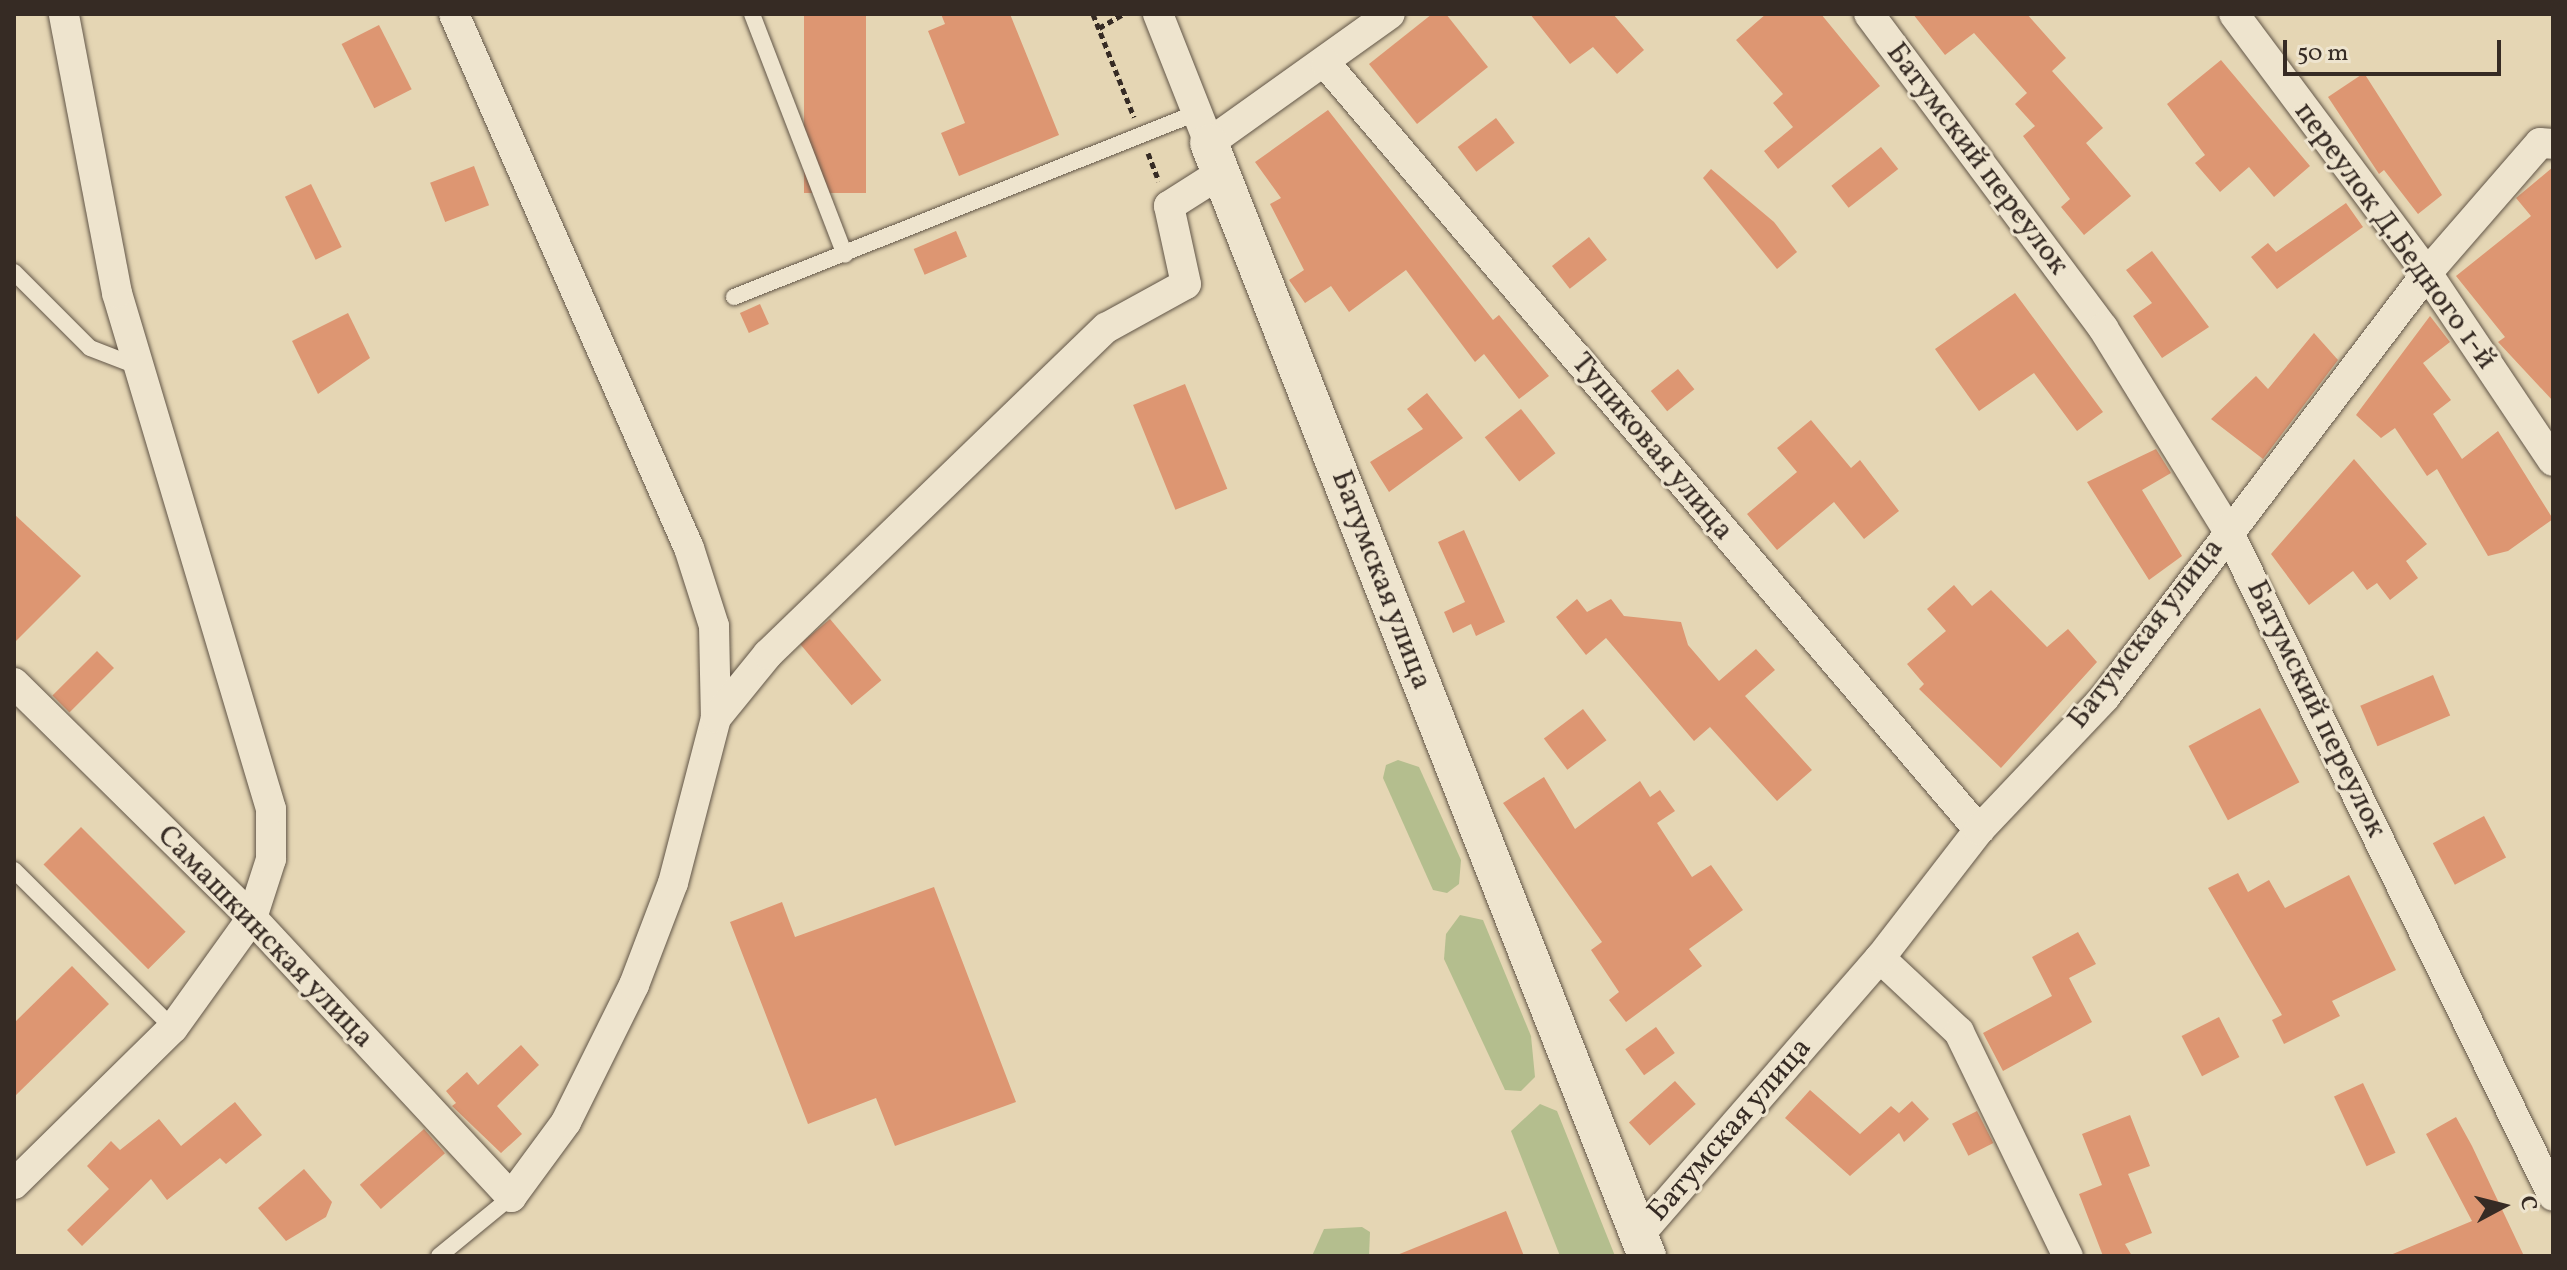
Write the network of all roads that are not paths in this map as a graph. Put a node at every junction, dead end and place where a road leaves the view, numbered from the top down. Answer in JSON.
{"nodes":[{"id":1,"x":64,"y":14,"type":"edge"},
{"id":2,"x":454,"y":14,"type":"edge"},
{"id":3,"x":752,"y":14,"type":"edge"},
{"id":4,"x":1158,"y":14,"type":"edge"},
{"id":5,"x":1390,"y":14,"type":"edge"},
{"id":6,"x":1869,"y":14,"type":"edge"},
{"id":7,"x":2234,"y":14,"type":"edge"},
{"id":8,"x":1326,"y":64,"type":"junction"},
{"id":9,"x":1209,"y":143,"type":"junction"},
{"id":10,"x":2553,"y":144,"type":"edge"},
{"id":11,"x":845,"y":255,"type":"junction"},
{"id":12,"x":14,"y":272,"type":"edge"},
{"id":13,"x":2427,"y":273,"type":"junction"},
{"id":14,"x":734,"y":297,"type":"dead end"},
{"id":15,"x":139,"y":367,"type":"junction"},
{"id":16,"x":2553,"y":461,"type":"edge"},
{"id":17,"x":2227,"y":529,"type":"junction"},
{"id":18,"x":14,"y":683,"type":"edge"},
{"id":19,"x":716,"y":718,"type":"junction"},
{"id":20,"x":1979,"y":830,"type":"junction"},
{"id":21,"x":14,"y":870,"type":"edge"},
{"id":22,"x":252,"y":918,"type":"junction"},
{"id":23,"x":1880,"y":958,"type":"junction"},
{"id":24,"x":173,"y":1028,"type":"junction"},
{"id":25,"x":14,"y":1184,"type":"edge"},
{"id":26,"x":2553,"y":1196,"type":"edge"},
{"id":27,"x":511,"y":1197,"type":"junction"},
{"id":28,"x":1643,"y":1246,"type":"edge"},
{"id":29,"x":439,"y":1256,"type":"edge"},
{"id":30,"x":2068,"y":1256,"type":"edge"}],
"edges":[{"from":1,"to":15,"type":"street"},
{"from":2,"to":19,"type":"street"},
{"from":3,"to":11,"type":"lane"},
{"from":4,"to":9,"type":"street","name":"Батумская улица"},
{"from":5,"to":8,"type":"street"},
{"from":6,"to":17,"type":"street","name":"Батумский переулок"},
{"from":7,"to":13,"type":"street","name":"переулок Д.Бедного 1-й"},
{"from":8,"to":9,"type":"street"},
{"from":8,"to":20,"type":"street","name":"Тупиковая улица"},
{"from":9,"to":11,"type":"lane"},
{"from":9,"to":19,"type":"street"},
{"from":9,"to":28,"type":"street","name":"Батумская улица"},
{"from":10,"to":13,"type":"street","name":"Батумская улица"},
{"from":11,"to":14,"type":"lane"},
{"from":12,"to":15,"type":"lane"},
{"from":13,"to":16,"type":"street","name":"переулок Д.Бедного 1-й"},
{"from":13,"to":17,"type":"street","name":"Батумская улица"},
{"from":15,"to":22,"type":"street"},
{"from":17,"to":20,"type":"street","name":"Батумская улица"},
{"from":17,"to":26,"type":"street","name":"Батумский переулок"},
{"from":18,"to":22,"type":"street","name":"Самашкинская улица"},
{"from":19,"to":27,"type":"street"},
{"from":20,"to":23,"type":"street","name":"Батумская улица"},
{"from":21,"to":24,"type":"lane"},
{"from":22,"to":24,"type":"street"},
{"from":22,"to":27,"type":"street","name":"Самашкинская улица"},
{"from":23,"to":28,"type":"street","name":"Батумская улица"},
{"from":23,"to":30,"type":"street"},
{"from":24,"to":25,"type":"street"},
{"from":27,"to":29,"type":"lane"}]}
